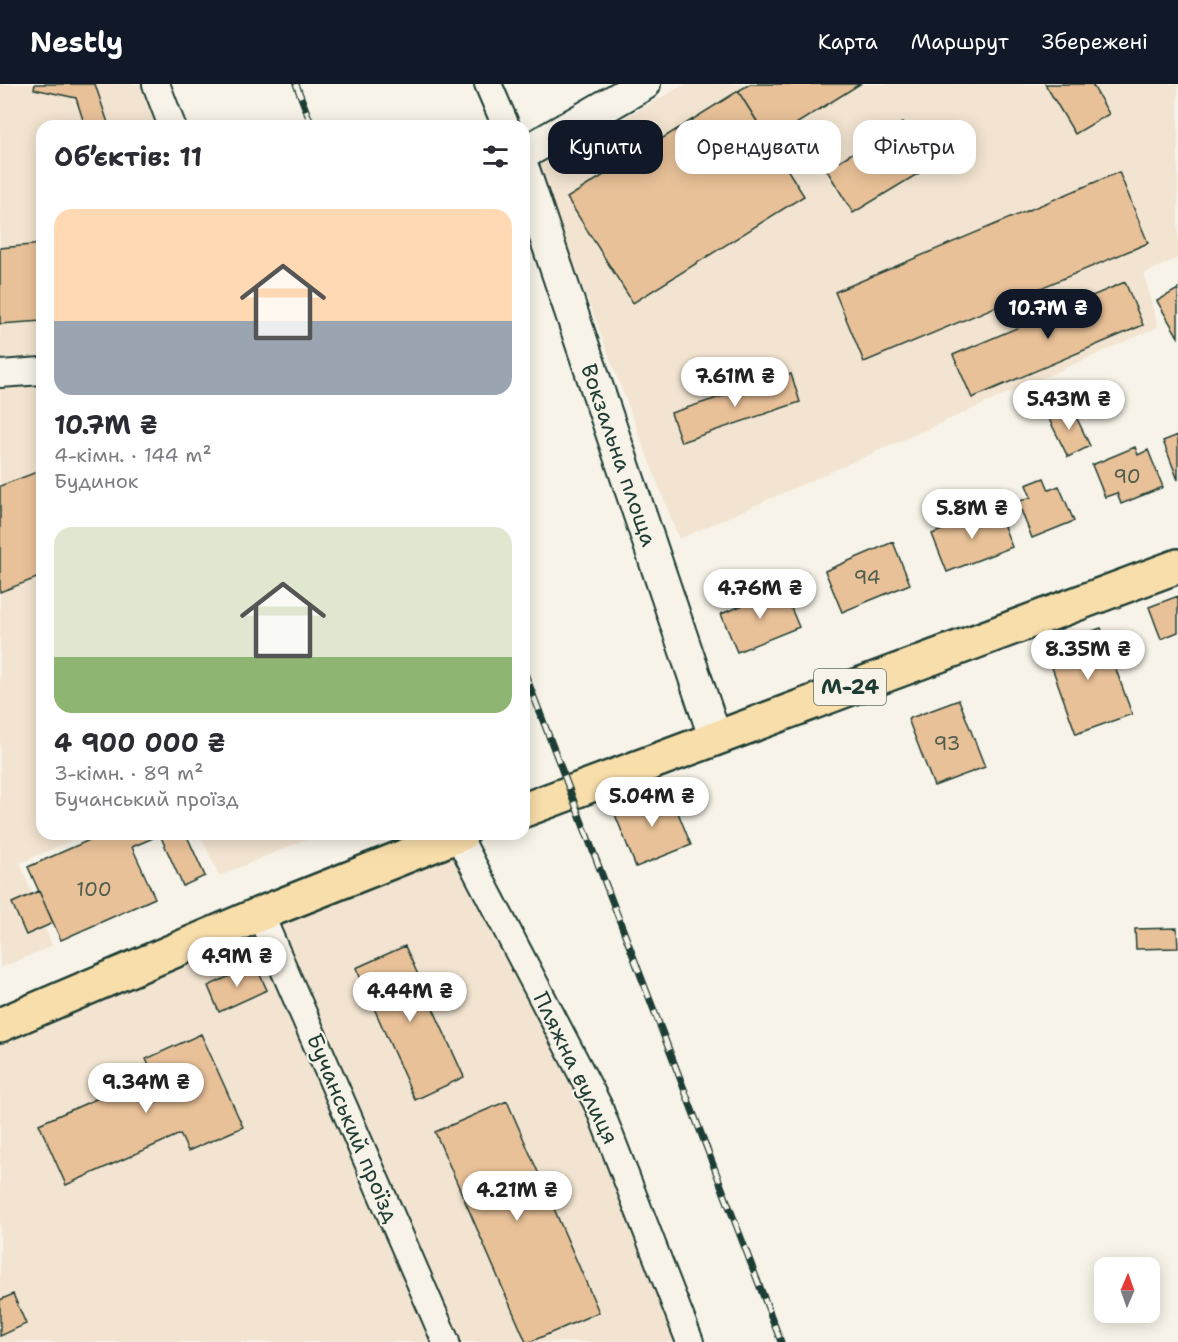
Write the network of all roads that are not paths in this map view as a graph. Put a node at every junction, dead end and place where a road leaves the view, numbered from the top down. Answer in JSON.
{"nodes":[{"id":1,"x":156,"y":84,"type":"edge"},
{"id":2,"x":489,"y":84,"type":"edge"},
{"id":3,"x":644,"y":84,"type":"edge"},
{"id":4,"x":169,"y":120,"type":"edge"},
{"id":5,"x":504,"y":120,"type":"edge"},
{"id":6,"x":530,"y":150,"type":"edge"},
{"id":7,"x":530,"y":190,"type":"edge"},
{"id":8,"x":36,"y":371,"type":"edge"},
{"id":9,"x":0,"y":374,"type":"edge"},
{"id":10,"x":1178,"y":566,"type":"edge"},
{"id":11,"x":715,"y":737,"type":"junction"},
{"id":12,"x":530,"y":808,"type":"edge"},
{"id":13,"x":444,"y":840,"type":"edge"},
{"id":14,"x":462,"y":840,"type":"edge"},
{"id":15,"x":260,"y":914,"type":"junction"},
{"id":16,"x":0,"y":1025,"type":"edge"},
{"id":17,"x":446,"y":1342,"type":"edge"},
{"id":18,"x":690,"y":1342,"type":"edge"}],
"edges":[{"from":1,"to":4,"type":"street"},
{"from":2,"to":5,"type":"street"},
{"from":3,"to":6,"type":"street"},
{"from":7,"to":11,"type":"street","name":"Вокзальна площа"},
{"from":8,"to":9,"type":"street"},
{"from":10,"to":11,"type":"highway","number":"М-24"},
{"from":11,"to":12,"type":"highway","number":"М-24"},
{"from":13,"to":15,"type":"highway"},
{"from":14,"to":18,"type":"street","name":"Пляжна вулиця"},
{"from":15,"to":16,"type":"highway"},
{"from":15,"to":17,"type":"street","name":"Бучанський проїзд"}]}
